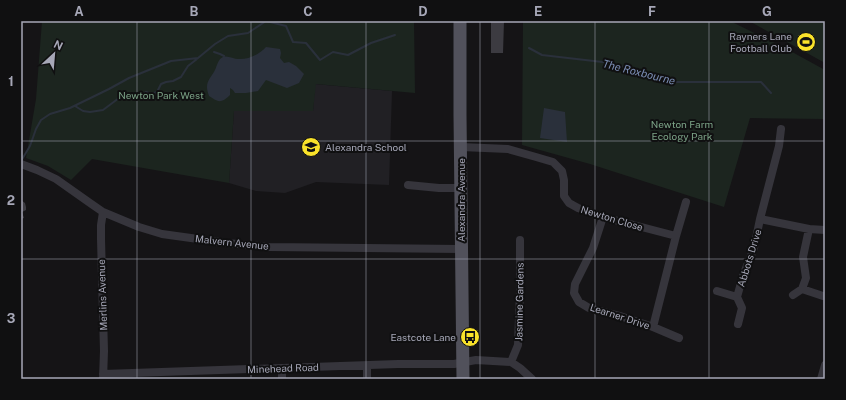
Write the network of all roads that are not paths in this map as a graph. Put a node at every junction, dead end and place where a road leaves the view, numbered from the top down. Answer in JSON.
{"nodes":[{"id":1,"x":460,"y":21,"type":"edge"},
{"id":2,"x":781,"y":129,"type":"dead end"},
{"id":3,"x":460,"y":147,"type":"junction"},
{"id":4,"x":24,"y":165,"type":"edge"},
{"id":5,"x":408,"y":185,"type":"dead end"},
{"id":6,"x":461,"y":188,"type":"junction"},
{"id":7,"x":686,"y":202,"type":"dead end"},
{"id":8,"x":103,"y":212,"type":"junction"},
{"id":9,"x":603,"y":217,"type":"junction"},
{"id":10,"x":760,"y":219,"type":"junction"},
{"id":11,"x":809,"y":229,"type":"junction"},
{"id":12,"x":825,"y":230,"type":"edge"},
{"id":13,"x":676,"y":236,"type":"junction"},
{"id":14,"x":520,"y":240,"type":"dead end"},
{"id":15,"x":461,"y":249,"type":"junction"},
{"id":16,"x":802,"y":290,"type":"junction"},
{"id":17,"x":717,"y":291,"type":"dead end"},
{"id":18,"x":793,"y":295,"type":"dead end"},
{"id":19,"x":823,"y":296,"type":"dead end"},
{"id":20,"x":737,"y":297,"type":"junction"},
{"id":21,"x":738,"y":324,"type":"dead end"},
{"id":22,"x":653,"y":327,"type":"junction"},
{"id":23,"x":679,"y":338,"type":"dead end"},
{"id":24,"x":463,"y":362,"type":"junction"},
{"id":25,"x":511,"y":362,"type":"junction"},
{"id":26,"x":825,"y":365,"type":"edge"},
{"id":27,"x":367,"y":366,"type":"junction"},
{"id":28,"x":282,"y":368,"type":"junction"},
{"id":29,"x":103,"y":376,"type":"edge"},
{"id":30,"x":282,"y":379,"type":"edge"},
{"id":31,"x":367,"y":379,"type":"edge"},
{"id":32,"x":463,"y":379,"type":"edge"},
{"id":33,"x":532,"y":379,"type":"edge"},
{"id":34,"x":821,"y":379,"type":"edge"}],
"edges":[{"from":1,"to":3,"type":"main road","name":"Alexandra Avenue"},
{"from":2,"to":10,"type":"street","name":"Abbots Drive"},
{"from":3,"to":6,"type":"main road","name":"Alexandra Avenue"},
{"from":3,"to":9,"type":"street","name":"Newton Close"},
{"from":4,"to":8,"type":"street","name":"Malvern Avenue"},
{"from":5,"to":6,"type":"street"},
{"from":6,"to":15,"type":"main road","name":"Alexandra Avenue"},
{"from":7,"to":13,"type":"street"},
{"from":8,"to":15,"type":"street","name":"Malvern Avenue"},
{"from":8,"to":29,"type":"street","name":"Merlins Avenue"},
{"from":9,"to":13,"type":"street","name":"Newton Close"},
{"from":9,"to":22,"type":"street","name":"Learner Drive"},
{"from":10,"to":11,"type":"street"},
{"from":10,"to":20,"type":"street","name":"Abbots Drive"},
{"from":11,"to":12,"type":"street"},
{"from":11,"to":16,"type":"street"},
{"from":13,"to":22,"type":"street"},
{"from":14,"to":25,"type":"street","name":"Jasmine Gardens"},
{"from":15,"to":24,"type":"main road","name":"Alexandra Avenue"},
{"from":16,"to":18,"type":"street"},
{"from":16,"to":19,"type":"street"},
{"from":17,"to":20,"type":"street","name":"Abbots Drive"},
{"from":20,"to":21,"type":"street","name":"Abbots Drive"},
{"from":22,"to":23,"type":"street","name":"Learner Drive"},
{"from":24,"to":25,"type":"street","name":"Minehead Road"},
{"from":24,"to":27,"type":"street","name":"Minehead Road"},
{"from":24,"to":32,"type":"main road","name":"Alexandra Avenue"},
{"from":25,"to":33,"type":"street"},
{"from":26,"to":34,"type":"street"},
{"from":27,"to":28,"type":"street","name":"Minehead Road"},
{"from":27,"to":31,"type":"street"},
{"from":28,"to":29,"type":"street","name":"Minehead Road"},
{"from":28,"to":30,"type":"street"}]}
